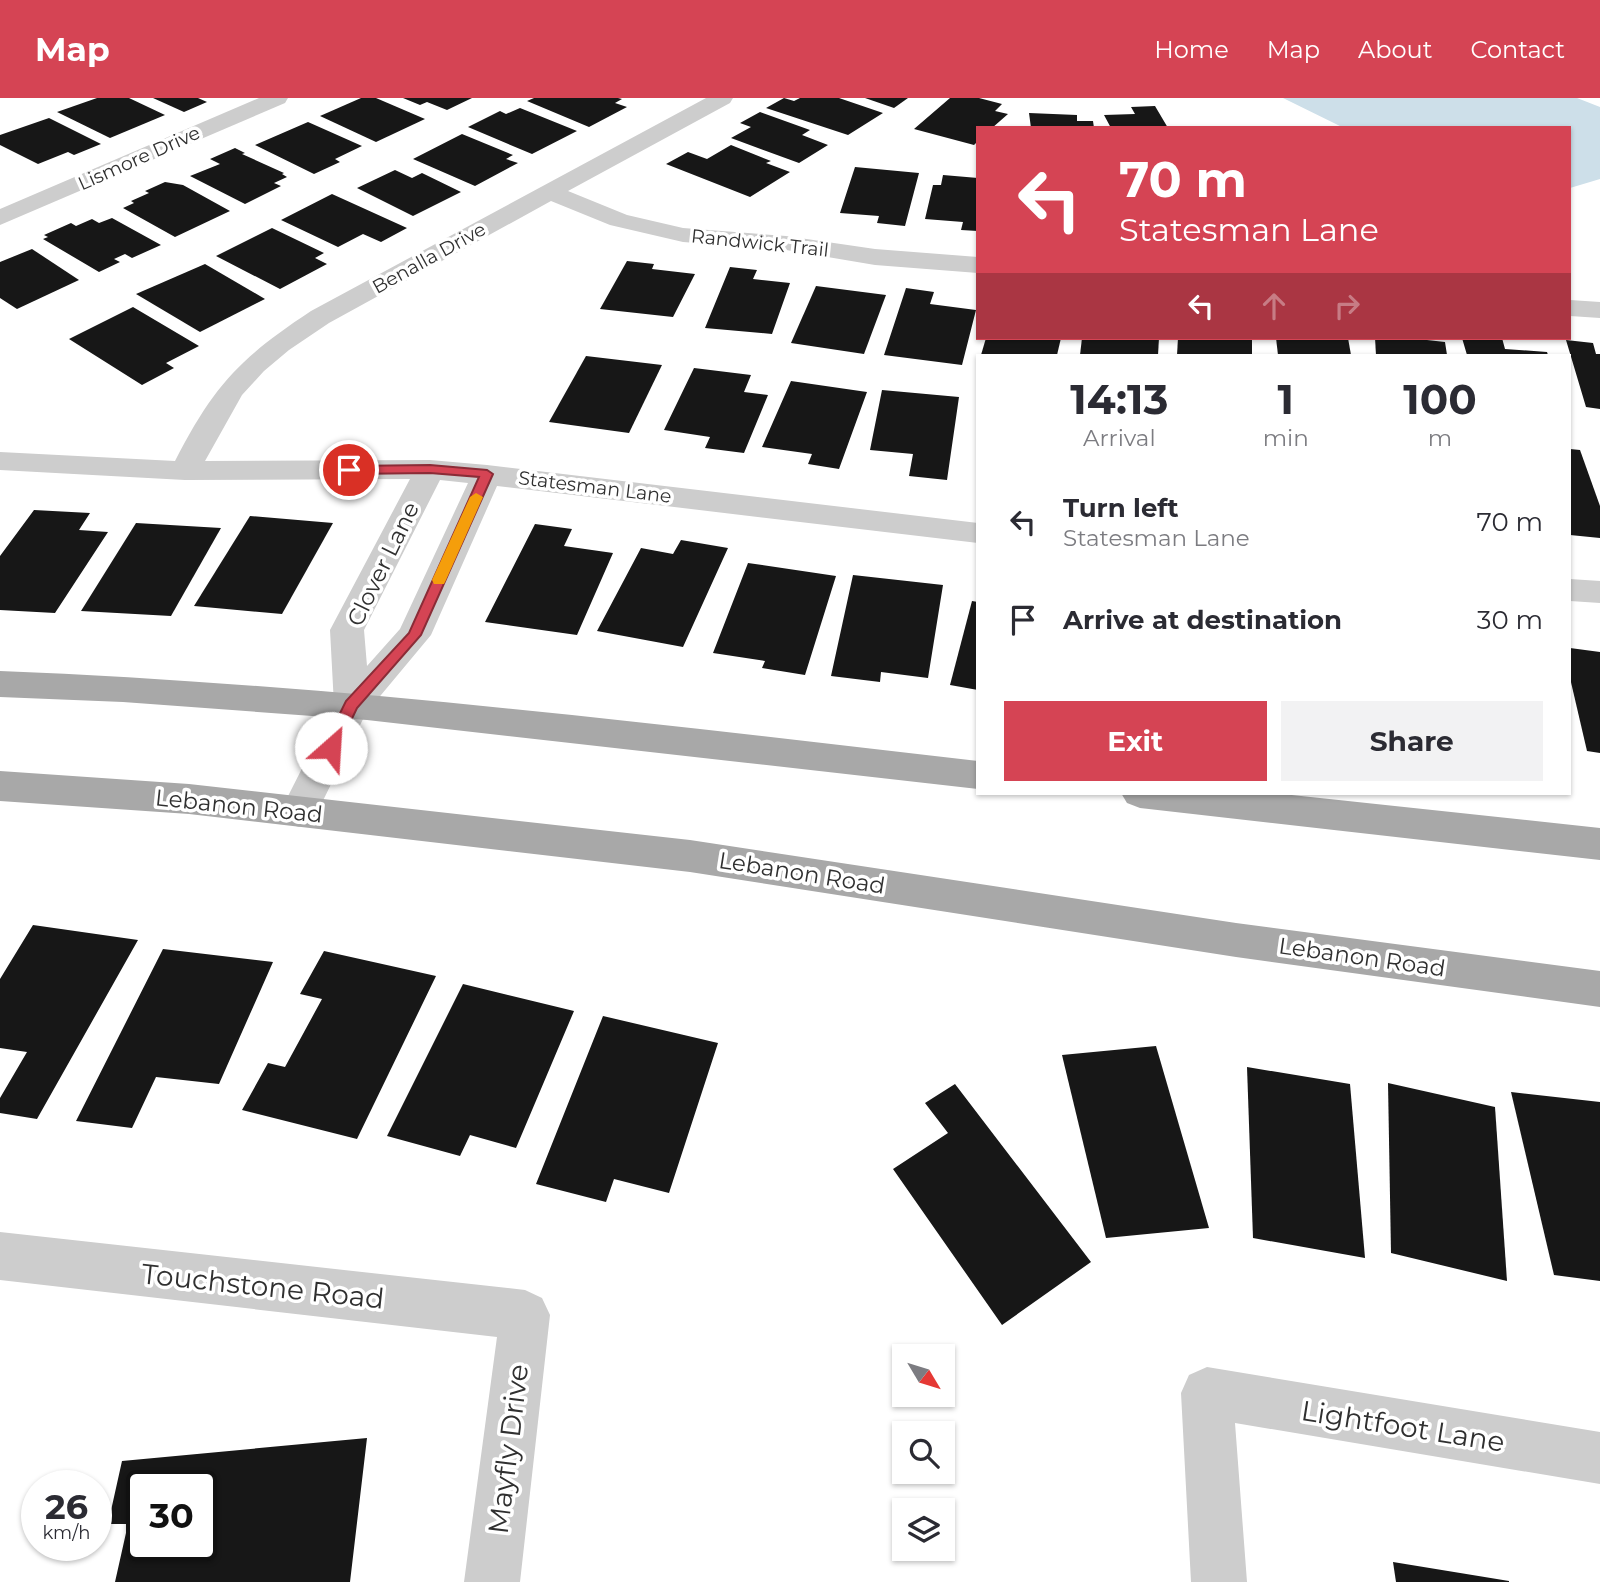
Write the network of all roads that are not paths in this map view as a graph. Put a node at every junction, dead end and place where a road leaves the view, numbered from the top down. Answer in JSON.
{"nodes":[{"id":1,"x":277,"y":98,"type":"edge"},
{"id":2,"x":722,"y":98,"type":"edge"},
{"id":3,"x":549,"y":192,"type":"junction"},
{"id":4,"x":0,"y":218,"type":"edge"},
{"id":5,"x":976,"y":265,"type":"edge"},
{"id":6,"x":1571,"y":308,"type":"edge"},
{"id":7,"x":1600,"y":310,"type":"edge"},
{"id":8,"x":0,"y":461,"type":"edge"},
{"id":9,"x":430,"y":469,"type":"junction"},
{"id":10,"x":186,"y":471,"type":"junction"},
{"id":11,"x":487,"y":474,"type":"junction"},
{"id":12,"x":976,"y":533,"type":"edge"},
{"id":13,"x":1571,"y":590,"type":"edge"},
{"id":14,"x":1600,"y":592,"type":"edge"},
{"id":15,"x":0,"y":684,"type":"edge"},
{"id":16,"x":352,"y":705,"type":"junction"},
{"id":17,"x":976,"y":775,"type":"edge"},
{"id":18,"x":0,"y":786,"type":"edge"},
{"id":19,"x":1158,"y":795,"type":"edge"},
{"id":20,"x":299,"y":812,"type":"junction"},
{"id":21,"x":1600,"y":844,"type":"edge"},
{"id":22,"x":1600,"y":989,"type":"edge"},
{"id":23,"x":0,"y":1256,"type":"edge"},
{"id":24,"x":525,"y":1315,"type":"joint"},
{"id":25,"x":1600,"y":1458,"type":"edge"},
{"id":26,"x":492,"y":1582,"type":"edge"},
{"id":27,"x":1219,"y":1582,"type":"edge"}],
"edges":[{"from":1,"to":4,"type":"street","name":"Lismore Drive"},
{"from":2,"to":3,"type":"street","name":"Benalla Drive"},
{"from":3,"to":5,"type":"street","name":"Randwick Trail"},
{"from":3,"to":10,"type":"street","name":"Benalla Drive"},
{"from":6,"to":7,"type":"street"},
{"from":8,"to":10,"type":"street","name":"Statesman Lane"},
{"from":9,"to":10,"type":"street","name":"Statesman Lane"},
{"from":9,"to":11,"type":"street","name":"Statesman Lane"},
{"from":9,"to":16,"type":"street","name":"Clover Lane"},
{"from":11,"to":12,"type":"street","name":"Statesman Lane"},
{"from":11,"to":16,"type":"street","name":"Clover Lane"},
{"from":13,"to":14,"type":"street"},
{"from":15,"to":16,"type":"main road"},
{"from":16,"to":17,"type":"main road"},
{"from":16,"to":20,"type":"street","name":"Clover Lane"},
{"from":18,"to":20,"type":"main road","name":"Lebanon Road"},
{"from":19,"to":21,"type":"main road"},
{"from":20,"to":22,"type":"main road","name":"Lebanon Road"},
{"from":23,"to":24,"type":"street","name":"Touchstone Road"},
{"from":24,"to":26,"type":"street","name":"Mayfly Drive"},
{"from":25,"to":27,"type":"street","name":"Lightfoot Lane"}]}
